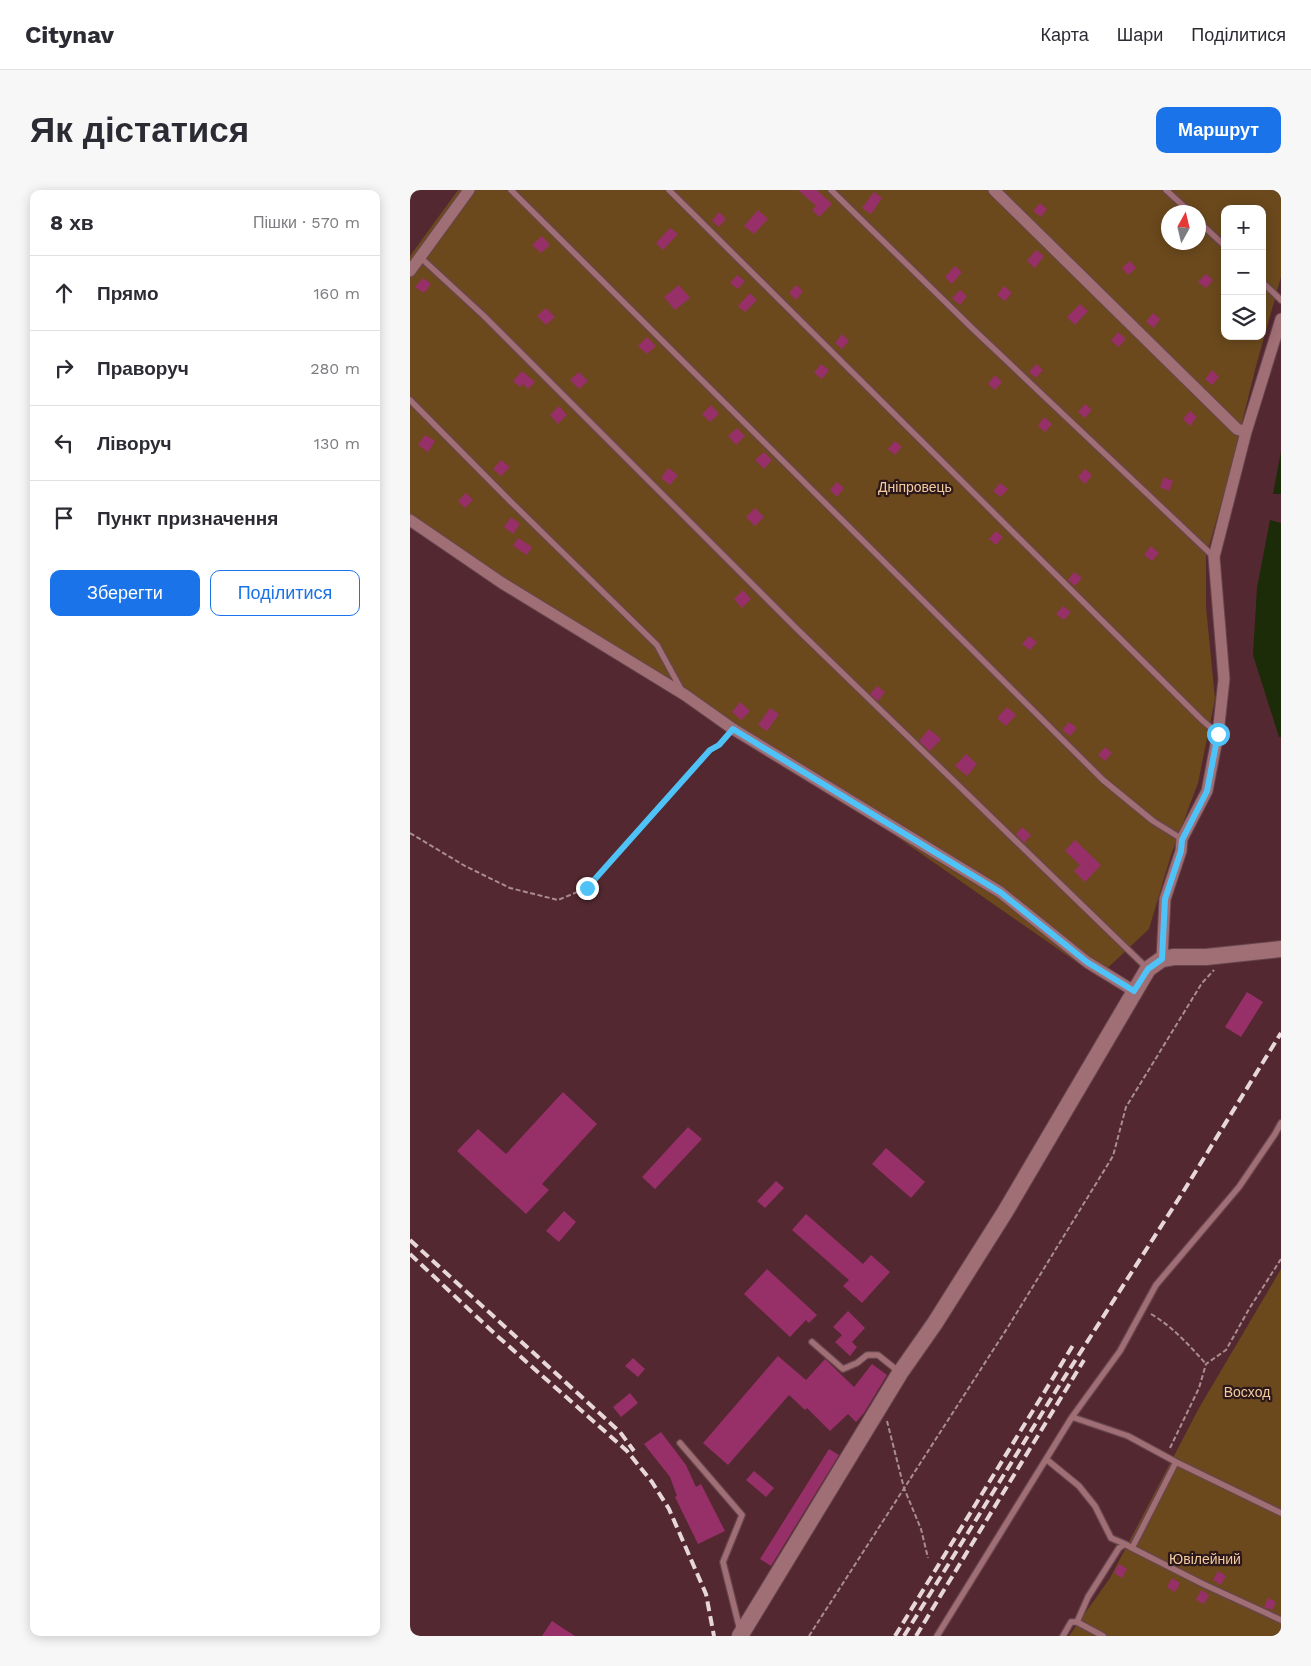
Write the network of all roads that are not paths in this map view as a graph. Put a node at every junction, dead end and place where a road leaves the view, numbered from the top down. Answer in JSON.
{"nodes":[{"id":1,"x":469,"y":190,"type":"edge"},
{"id":2,"x":511,"y":190,"type":"edge"},
{"id":3,"x":669,"y":190,"type":"edge"},
{"id":4,"x":831,"y":190,"type":"edge"},
{"id":5,"x":994,"y":190,"type":"edge"},
{"id":6,"x":1166,"y":190,"type":"edge"},
{"id":7,"x":1182,"y":205,"type":"edge"},
{"id":8,"x":1206,"y":228,"type":"edge"},
{"id":9,"x":1221,"y":242,"type":"edge"},
{"id":10,"x":420,"y":257,"type":"junction"},
{"id":11,"x":410,"y":271,"type":"edge"},
{"id":12,"x":1266,"y":286,"type":"edge"},
{"id":13,"x":1281,"y":300,"type":"edge"},
{"id":14,"x":1281,"y":319,"type":"edge"},
{"id":15,"x":410,"y":400,"type":"edge"},
{"id":16,"x":1246,"y":432,"type":"junction"},
{"id":17,"x":410,"y":520,"type":"edge"},
{"id":18,"x":1214,"y":557,"type":"junction"},
{"id":19,"x":685,"y":695,"type":"junction"},
{"id":20,"x":1218,"y":734,"type":"junction"},
{"id":21,"x":1182,"y":840,"type":"junction"},
{"id":22,"x":1281,"y":949,"type":"edge"},
{"id":23,"x":1162,"y":959,"type":"junction"},
{"id":24,"x":1148,"y":969,"type":"junction"},
{"id":25,"x":1134,"y":991,"type":"junction"},
{"id":26,"x":1281,"y":1123,"type":"edge"},
{"id":27,"x":812,"y":1342,"type":"dead end"},
{"id":28,"x":900,"y":1373,"type":"junction"},
{"id":29,"x":1072,"y":1417,"type":"junction"},
{"id":30,"x":680,"y":1443,"type":"dead end"},
{"id":31,"x":1046,"y":1459,"type":"junction"},
{"id":32,"x":1176,"y":1462,"type":"junction"},
{"id":33,"x":1281,"y":1513,"type":"edge"},
{"id":34,"x":1125,"y":1544,"type":"junction"},
{"id":35,"x":1132,"y":1548,"type":"junction"},
{"id":36,"x":1281,"y":1620,"type":"edge"},
{"id":37,"x":1077,"y":1622,"type":"junction"},
{"id":38,"x":944,"y":1625,"type":"junction"},
{"id":39,"x":741,"y":1636,"type":"edge"},
{"id":40,"x":937,"y":1636,"type":"edge"},
{"id":41,"x":944,"y":1636,"type":"edge"},
{"id":42,"x":1063,"y":1636,"type":"edge"},
{"id":43,"x":1102,"y":1636,"type":"edge"}],
"edges":[{"from":1,"to":10,"type":"street"},
{"from":2,"to":21,"type":"lane"},
{"from":3,"to":20,"type":"lane"},
{"from":4,"to":18,"type":"lane"},
{"from":5,"to":16,"type":"street"},
{"from":6,"to":7,"type":"lane"},
{"from":8,"to":9,"type":"lane"},
{"from":10,"to":11,"type":"street"},
{"from":10,"to":24,"type":"lane"},
{"from":12,"to":13,"type":"lane"},
{"from":14,"to":16,"type":"street"},
{"from":15,"to":19,"type":"lane"},
{"from":16,"to":18,"type":"street"},
{"from":17,"to":19,"type":"street"},
{"from":18,"to":20,"type":"street"},
{"from":19,"to":25,"type":"street"},
{"from":20,"to":21,"type":"street"},
{"from":21,"to":23,"type":"street"},
{"from":22,"to":23,"type":"street"},
{"from":23,"to":24,"type":"street"},
{"from":24,"to":25,"type":"street"},
{"from":25,"to":28,"type":"street"},
{"from":26,"to":29,"type":"lane"},
{"from":27,"to":28,"type":"lane"},
{"from":28,"to":39,"type":"street"},
{"from":29,"to":31,"type":"lane"},
{"from":29,"to":32,"type":"lane"},
{"from":30,"to":39,"type":"lane"},
{"from":31,"to":34,"type":"lane"},
{"from":31,"to":38,"type":"lane"},
{"from":32,"to":33,"type":"lane"},
{"from":32,"to":35,"type":"lane"},
{"from":34,"to":35,"type":"lane"},
{"from":34,"to":37,"type":"lane"},
{"from":35,"to":36,"type":"lane"},
{"from":37,"to":42,"type":"lane"},
{"from":37,"to":43,"type":"lane"},
{"from":38,"to":40,"type":"lane"},
{"from":38,"to":41,"type":"lane"}]}
